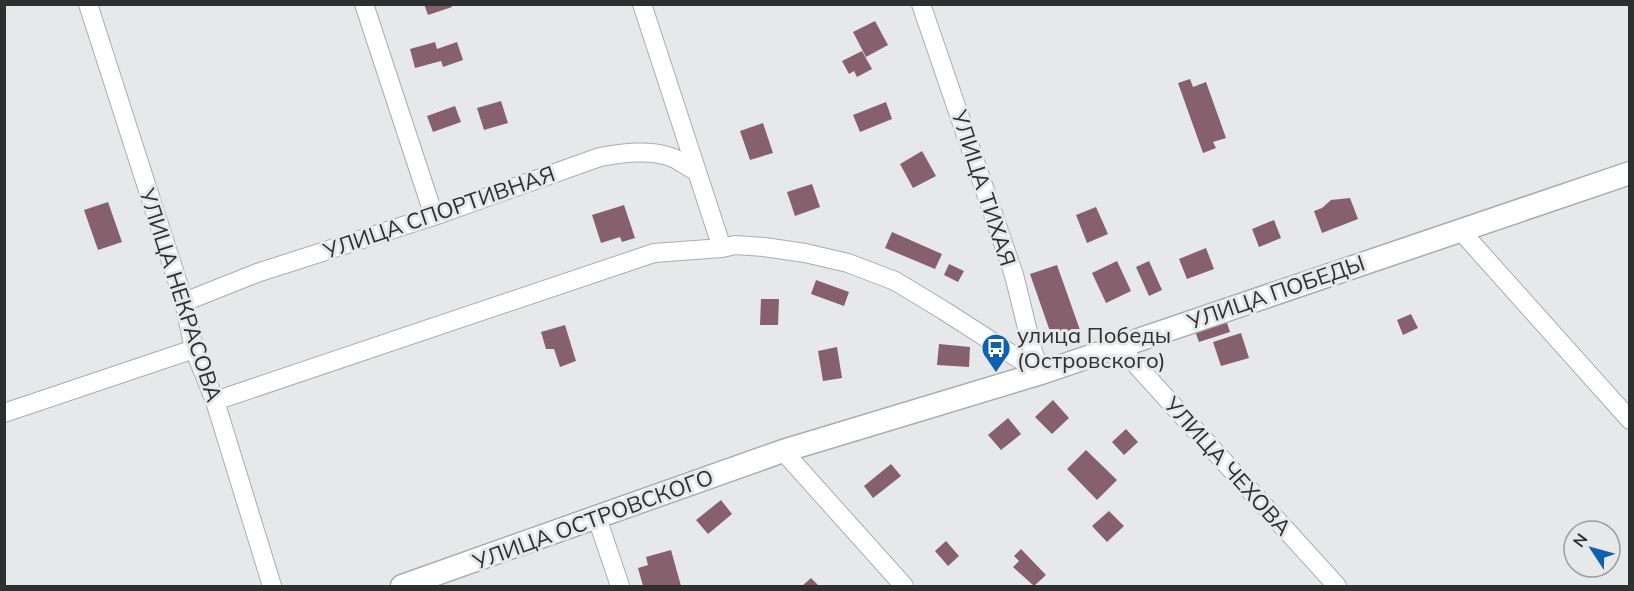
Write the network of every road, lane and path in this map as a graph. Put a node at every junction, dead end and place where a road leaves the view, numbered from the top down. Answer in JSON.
{"nodes":[{"id":1,"x":88,"y":4,"type":"edge"},
{"id":2,"x":364,"y":4,"type":"edge"},
{"id":3,"x":642,"y":4,"type":"edge"},
{"id":4,"x":921,"y":4,"type":"edge"},
{"id":5,"x":696,"y":171,"type":"junction"},
{"id":6,"x":1629,"y":173,"type":"edge"},
{"id":7,"x":434,"y":216,"type":"junction"},
{"id":8,"x":1460,"y":230,"type":"junction"},
{"id":9,"x":722,"y":248,"type":"junction"},
{"id":10,"x":184,"y":302,"type":"junction"},
{"id":11,"x":1119,"y":346,"type":"junction"},
{"id":12,"x":194,"y":349,"type":"junction"},
{"id":13,"x":1041,"y":373,"type":"junction"},
{"id":14,"x":215,"y":401,"type":"junction"},
{"id":15,"x":4,"y":413,"type":"edge"},
{"id":16,"x":1629,"y":420,"type":"edge"},
{"id":17,"x":783,"y":451,"type":"junction"},
{"id":18,"x":597,"y":518,"type":"junction"},
{"id":19,"x":272,"y":586,"type":"edge"},
{"id":20,"x":402,"y":586,"type":"edge"},
{"id":21,"x":620,"y":586,"type":"edge"},
{"id":22,"x":904,"y":586,"type":"edge"},
{"id":23,"x":1337,"y":586,"type":"edge"}],
"edges":[{"from":1,"to":10,"type":"street","name":"УЛИЦА НЕКРАСОВА"},
{"from":2,"to":7,"type":"street"},
{"from":3,"to":5,"type":"street"},
{"from":4,"to":13,"type":"street","name":"УЛИЦА ТИХАЯ"},
{"from":5,"to":7,"type":"street","name":"УЛИЦА СПОРТИВНАЯ"},
{"from":5,"to":9,"type":"street"},
{"from":6,"to":8,"type":"main road","name":"УЛИЦА ПОБЕДЫ"},
{"from":7,"to":10,"type":"street","name":"УЛИЦА СПОРТИВНАЯ"},
{"from":8,"to":11,"type":"main road","name":"УЛИЦА ПОБЕДЫ"},
{"from":8,"to":16,"type":"street"},
{"from":9,"to":13,"type":"street"},
{"from":9,"to":14,"type":"street"},
{"from":10,"to":12,"type":"street","name":"УЛИЦА НЕКРАСОВА"},
{"from":11,"to":13,"type":"main road","name":"УЛИЦА ПОБЕДЫ"},
{"from":11,"to":23,"type":"street","name":"УЛИЦА ЧЕХОВА"},
{"from":12,"to":14,"type":"street","name":"УЛИЦА НЕКРАСОВА"},
{"from":12,"to":15,"type":"street"},
{"from":13,"to":17,"type":"main road","name":"УЛИЦА ПОБЕДЫ"},
{"from":14,"to":19,"type":"street","name":"УЛИЦА НЕКРАСОВА"},
{"from":17,"to":18,"type":"main road","name":"УЛИЦА ОСТРОВСКОГО"},
{"from":17,"to":22,"type":"street"},
{"from":18,"to":20,"type":"main road","name":"УЛИЦА ОСТРОВСКОГО"},
{"from":18,"to":21,"type":"street"}]}
